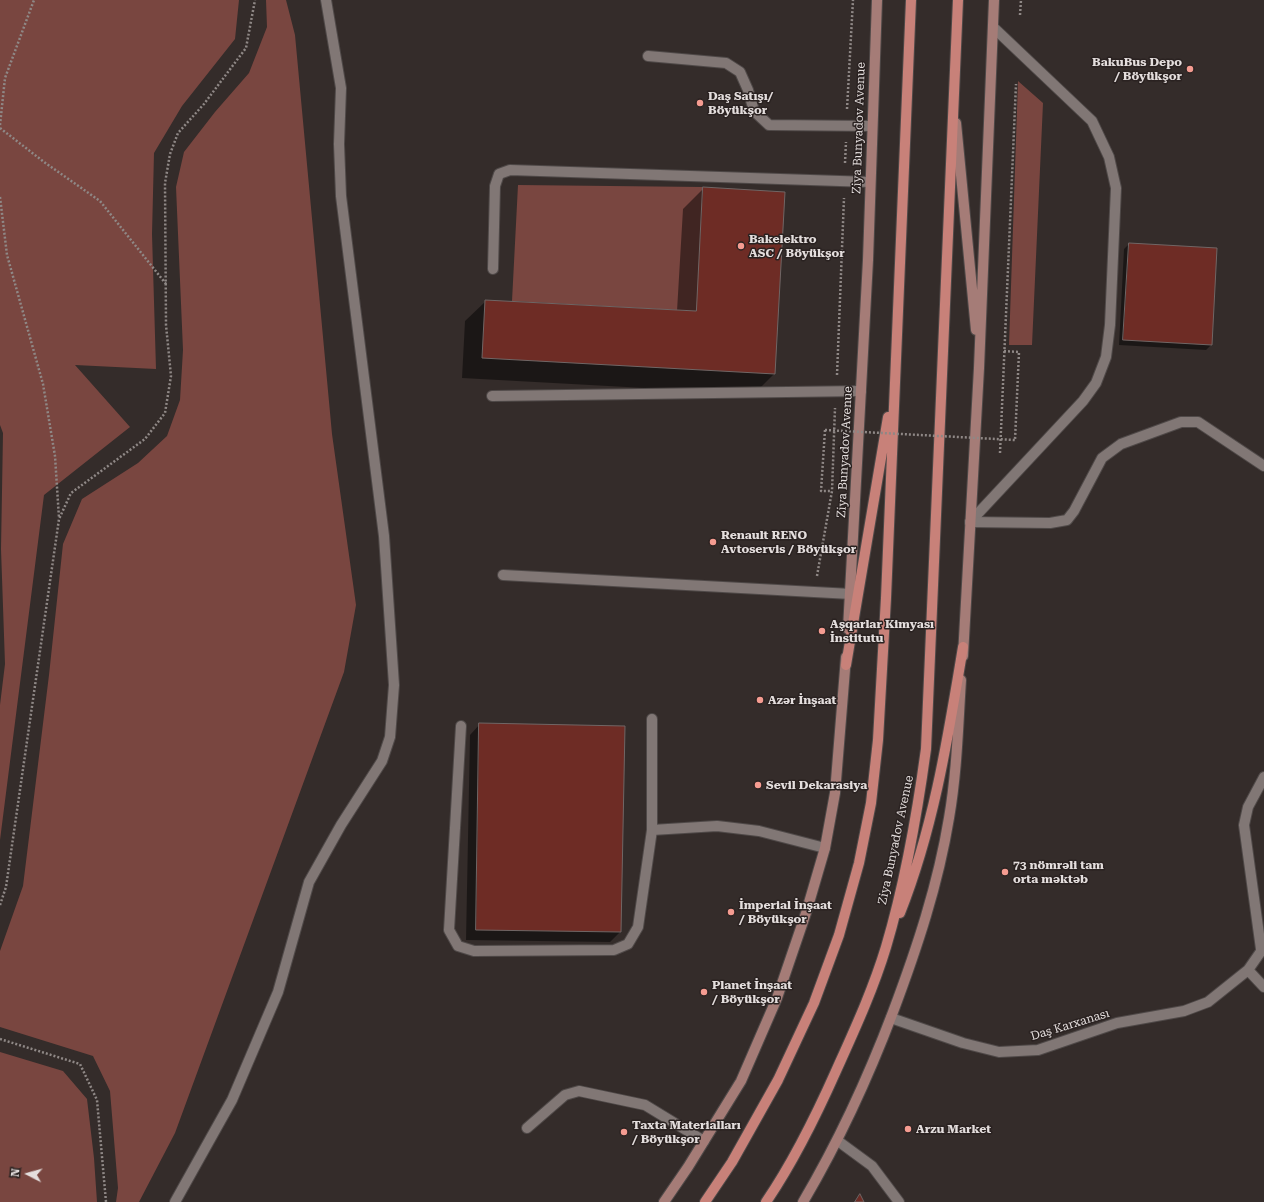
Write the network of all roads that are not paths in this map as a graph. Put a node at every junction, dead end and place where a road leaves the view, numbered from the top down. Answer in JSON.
{"nodes":[{"id":1,"x":326,"y":0,"type":"edge"},
{"id":2,"x":877,"y":0,"type":"edge"},
{"id":3,"x":911,"y":0,"type":"edge"},
{"id":4,"x":958,"y":0,"type":"edge"},
{"id":5,"x":994,"y":0,"type":"edge"},
{"id":6,"x":993,"y":27,"type":"junction"},
{"id":7,"x":648,"y":56,"type":"dead end"},
{"id":8,"x":954,"y":100,"type":"junction"},
{"id":9,"x":872,"y":126,"type":"junction"},
{"id":10,"x":870,"y":182,"type":"junction"},
{"id":11,"x":492,"y":269,"type":"dead end"},
{"id":12,"x":979,"y":368,"type":"junction"},
{"id":13,"x":895,"y":377,"type":"junction"},
{"id":14,"x":861,"y":391,"type":"junction"},
{"id":15,"x":492,"y":396,"type":"dead end"},
{"id":16,"x":1264,"y":466,"type":"edge"},
{"id":17,"x":970,"y":522,"type":"junction"},
{"id":18,"x":503,"y":575,"type":"dead end"},
{"id":19,"x":850,"y":594,"type":"junction"},
{"id":20,"x":963,"y":647,"type":"junction"},
{"id":21,"x":846,"y":664,"type":"junction"},
{"id":22,"x":652,"y":719,"type":"dead end"},
{"id":23,"x":461,"y":726,"type":"dead end"},
{"id":24,"x":1264,"y":777,"type":"edge"},
{"id":25,"x":652,"y":830,"type":"junction"},
{"id":26,"x":825,"y":848,"type":"junction"},
{"id":27,"x":886,"y":948,"type":"junction"},
{"id":28,"x":1262,"y":948,"type":"edge"},
{"id":29,"x":1248,"y":970,"type":"junction"},
{"id":30,"x":1264,"y":987,"type":"edge"},
{"id":31,"x":891,"y":1018,"type":"junction"},
{"id":32,"x":527,"y":1128,"type":"dead end"},
{"id":33,"x":704,"y":1141,"type":"junction"},
{"id":34,"x":838,"y":1141,"type":"junction"},
{"id":35,"x":175,"y":1202,"type":"edge"},
{"id":36,"x":664,"y":1202,"type":"edge"},
{"id":37,"x":705,"y":1202,"type":"edge"},
{"id":38,"x":766,"y":1202,"type":"edge"},
{"id":39,"x":803,"y":1202,"type":"edge"},
{"id":40,"x":899,"y":1202,"type":"edge"}],
"edges":[{"from":1,"to":35,"type":"street"},
{"from":2,"to":9,"type":"main road","name":"Ziya Bunyadov Avenue"},
{"from":3,"to":13,"type":"main road"},
{"from":4,"to":8,"type":"main road","name":"Ziya Bunyadov Avenue"},
{"from":5,"to":6,"type":"main road"},
{"from":6,"to":12,"type":"main road"},
{"from":6,"to":17,"type":"street"},
{"from":7,"to":9,"type":"street"},
{"from":8,"to":12,"type":"main road"},
{"from":8,"to":27,"type":"main road","name":"Ziya Bunyadov Avenue"},
{"from":9,"to":10,"type":"main road","name":"Ziya Bunyadov Avenue"},
{"from":10,"to":11,"type":"street"},
{"from":10,"to":14,"type":"main road","name":"Ziya Bunyadov Avenue"},
{"from":12,"to":17,"type":"main road"},
{"from":13,"to":21,"type":"main road"},
{"from":13,"to":37,"type":"main road"},
{"from":14,"to":15,"type":"street"},
{"from":14,"to":19,"type":"main road","name":"Ziya Bunyadov Avenue"},
{"from":16,"to":17,"type":"street"},
{"from":17,"to":20,"type":"main road"},
{"from":18,"to":19,"type":"street"},
{"from":19,"to":21,"type":"main road","name":"Ziya Bunyadov Avenue"},
{"from":20,"to":27,"type":"main road"},
{"from":20,"to":31,"type":"main road"},
{"from":21,"to":26,"type":"main road","name":"Ziya Bunyadov Avenue"},
{"from":22,"to":25,"type":"street"},
{"from":23,"to":25,"type":"street"},
{"from":24,"to":28,"type":"street","name":"Daş Karxanası"},
{"from":25,"to":26,"type":"street"},
{"from":26,"to":33,"type":"main road","name":"Ziya Bunyadov Avenue"},
{"from":27,"to":38,"type":"main road","name":"Ziya Bunyadov Avenue"},
{"from":28,"to":29,"type":"street","name":"Daş Karxanası"},
{"from":29,"to":30,"type":"street"},
{"from":29,"to":31,"type":"street","name":"Daş Karxanası"},
{"from":31,"to":34,"type":"main road"},
{"from":32,"to":33,"type":"street"},
{"from":33,"to":36,"type":"main road","name":"Ziya Bunyadov Avenue"},
{"from":34,"to":39,"type":"main road"},
{"from":34,"to":40,"type":"street"}]}
